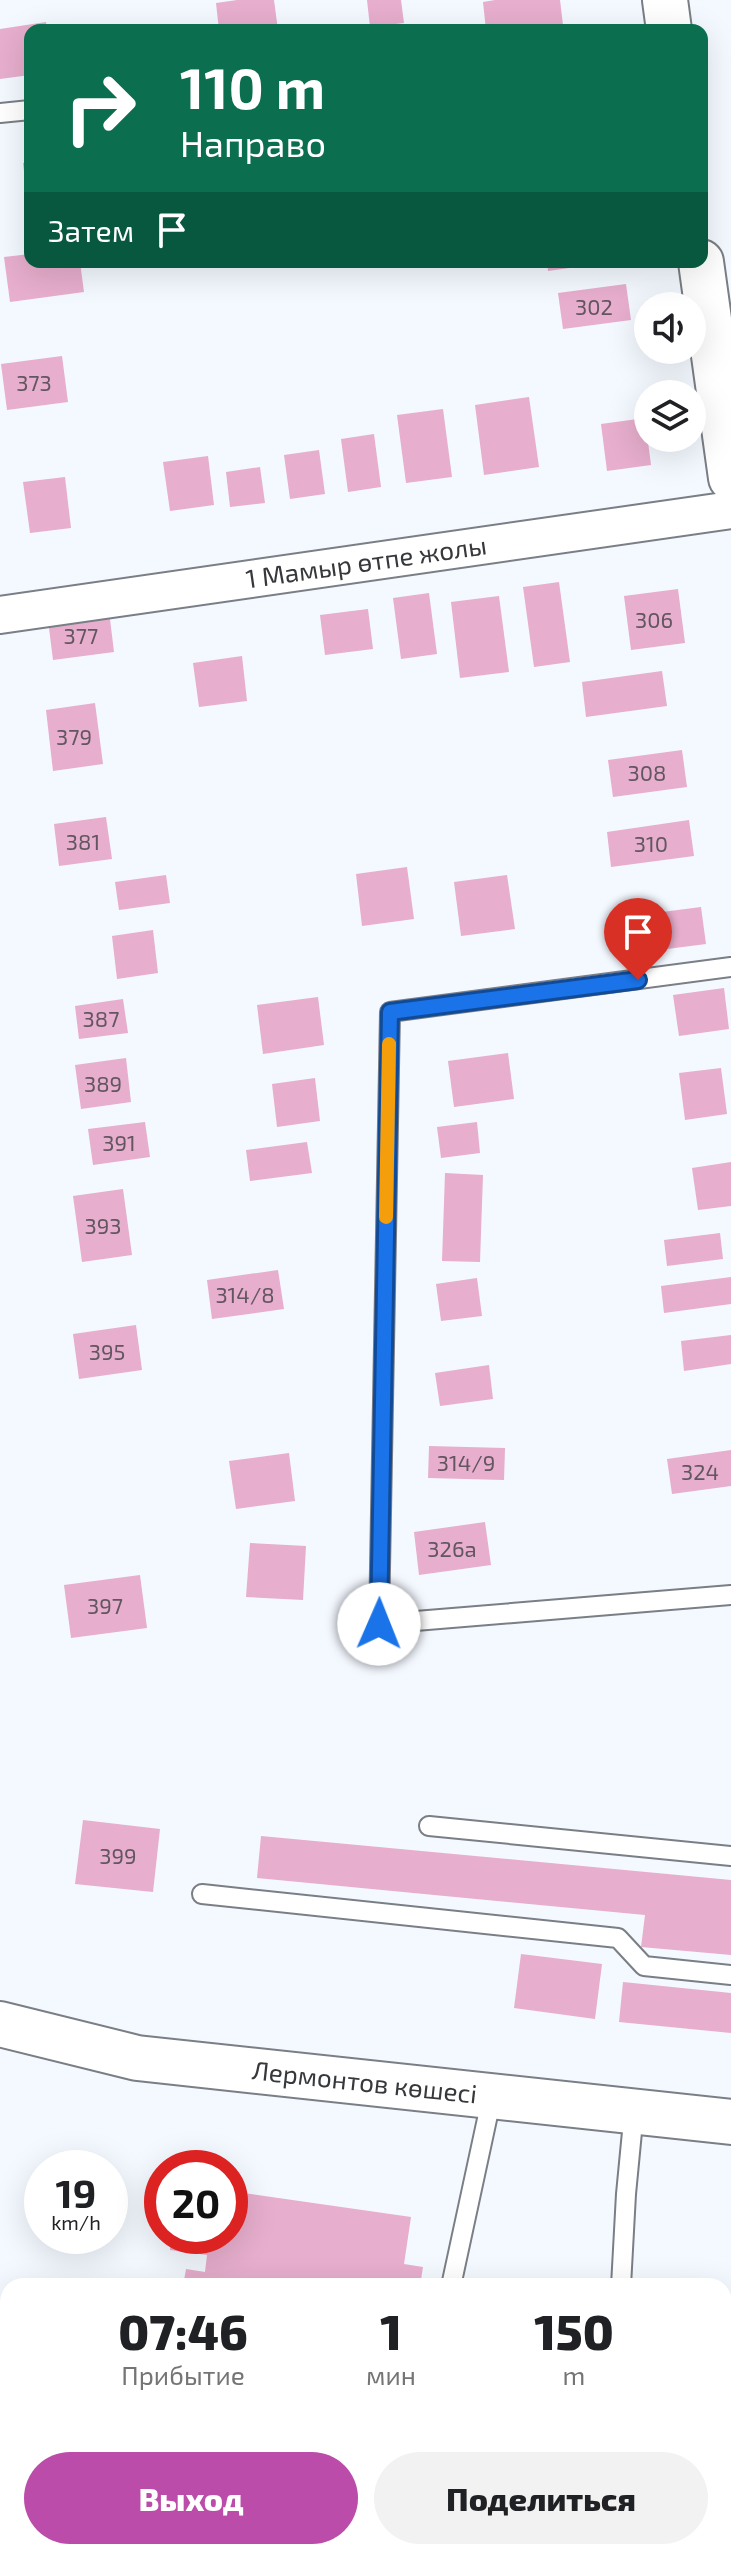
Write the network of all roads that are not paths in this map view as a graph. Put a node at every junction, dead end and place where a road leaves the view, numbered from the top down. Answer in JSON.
{"nodes":[{"id":1,"x":665,"y":0,"type":"edge"},
{"id":2,"x":668,"y":24,"type":"edge"},
{"id":3,"x":24,"y":111,"type":"edge"},
{"id":4,"x":0,"y":113,"type":"edge"},
{"id":5,"x":702,"y":268,"type":"edge"},
{"id":6,"x":731,"y":478,"type":"edge"},
{"id":7,"x":731,"y":510,"type":"edge"},
{"id":8,"x":0,"y":615,"type":"edge"},
{"id":9,"x":731,"y":967,"type":"edge"},
{"id":10,"x":731,"y":1595,"type":"edge"},
{"id":11,"x":429,"y":1826,"type":"dead end"},
{"id":12,"x":731,"y":1856,"type":"edge"},
{"id":13,"x":202,"y":1894,"type":"dead end"},
{"id":14,"x":731,"y":1975,"type":"edge"},
{"id":15,"x":0,"y":2024,"type":"edge"},
{"id":16,"x":492,"y":2096,"type":"junction"},
{"id":17,"x":634,"y":2111,"type":"junction"},
{"id":18,"x":731,"y":2122,"type":"edge"},
{"id":19,"x":453,"y":2278,"type":"edge"},
{"id":20,"x":621,"y":2278,"type":"edge"}],
"edges":[{"from":1,"to":2,"type":"street"},
{"from":3,"to":4,"type":"lane"},
{"from":5,"to":6,"type":"street"},
{"from":7,"to":8,"type":"street","name":"1 Мамыр өтпе жолы"},
{"from":9,"to":10,"type":"lane"},
{"from":11,"to":12,"type":"lane"},
{"from":13,"to":14,"type":"lane"},
{"from":15,"to":16,"type":"street","name":"Лермонтов көшесі"},
{"from":16,"to":17,"type":"street","name":"Лермонтов көшесі"},
{"from":16,"to":19,"type":"lane"},
{"from":17,"to":18,"type":"street","name":"Лермонтов көшесі"},
{"from":17,"to":20,"type":"lane"}]}
